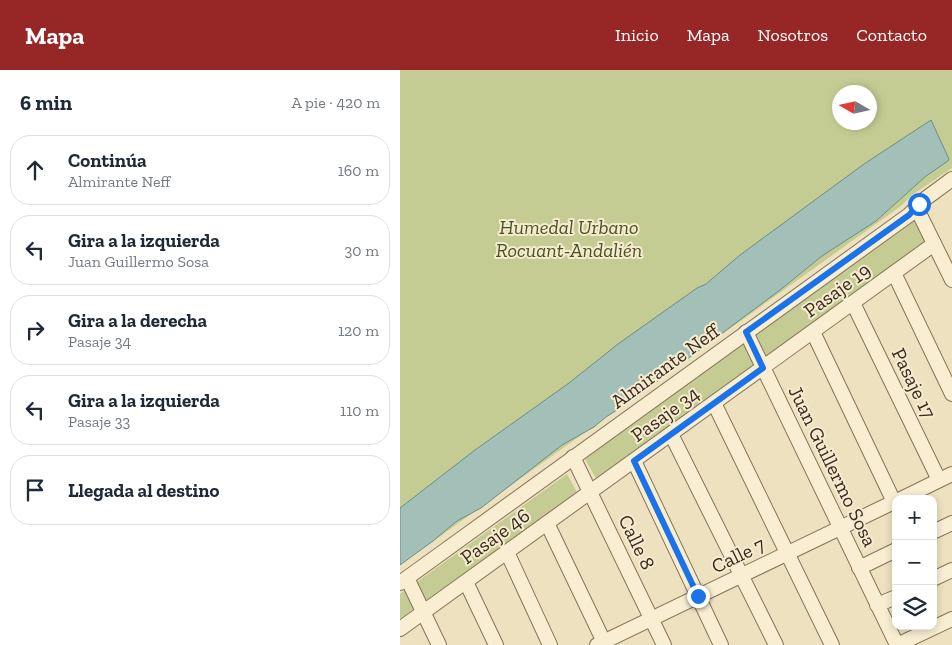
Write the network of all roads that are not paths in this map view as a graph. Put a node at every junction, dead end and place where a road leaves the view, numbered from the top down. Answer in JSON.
{"nodes":[{"id":1,"x":952,"y":179,"type":"edge"},
{"id":2,"x":916,"y":207,"type":"junction"},
{"id":3,"x":934,"y":244,"type":"junction"},
{"id":4,"x":894,"y":273,"type":"junction"},
{"id":5,"x":952,"y":280,"type":"edge"},
{"id":6,"x":853,"y":303,"type":"junction"},
{"id":7,"x":746,"y":332,"type":"junction"},
{"id":8,"x":813,"y":332,"type":"junction"},
{"id":9,"x":763,"y":368,"type":"junction"},
{"id":10,"x":952,"y":394,"type":"edge"},
{"id":11,"x":714,"y":404,"type":"junction"},
{"id":12,"x":671,"y":434,"type":"junction"},
{"id":13,"x":573,"y":457,"type":"junction"},
{"id":14,"x":634,"y":461,"type":"junction"},
{"id":15,"x":952,"y":474,"type":"edge"},
{"id":16,"x":939,"y":480,"type":"junction"},
{"id":17,"x":590,"y":492,"type":"junction"},
{"id":18,"x":894,"y":495,"type":"edge"},
{"id":19,"x":909,"y":495,"type":"edge"},
{"id":20,"x":892,"y":503,"type":"edge"},
{"id":21,"x":547,"y":523,"type":"junction"},
{"id":22,"x":952,"y":523,"type":"edge"},
{"id":23,"x":840,"y":528,"type":"junction"},
{"id":24,"x":937,"y":530,"type":"edge"},
{"id":25,"x":507,"y":552,"type":"junction"},
{"id":26,"x":892,"y":552,"type":"edge"},
{"id":27,"x":788,"y":553,"type":"junction"},
{"id":28,"x":860,"y":568,"type":"junction"},
{"id":29,"x":952,"y":570,"type":"edge"},
{"id":30,"x":742,"y":575,"type":"junction"},
{"id":31,"x":937,"y":576,"type":"edge"},
{"id":32,"x":403,"y":580,"type":"edge"},
{"id":33,"x":466,"y":582,"type":"junction"},
{"id":34,"x":698,"y":596,"type":"junction"},
{"id":35,"x":892,"y":598,"type":"edge"},
{"id":36,"x":878,"y":605,"type":"junction"},
{"id":37,"x":423,"y":612,"type":"junction"},
{"id":38,"x":651,"y":619,"type":"junction"},
{"id":39,"x":952,"y":619,"type":"edge"},
{"id":40,"x":400,"y":629,"type":"edge"},
{"id":41,"x":601,"y":643,"type":"edge"},
{"id":42,"x":439,"y":645,"type":"edge"},
{"id":43,"x":496,"y":645,"type":"edge"},
{"id":44,"x":550,"y":645,"type":"edge"},
{"id":45,"x":664,"y":645,"type":"edge"},
{"id":46,"x":721,"y":645,"type":"edge"},
{"id":47,"x":776,"y":645,"type":"edge"},
{"id":48,"x":832,"y":645,"type":"edge"},
{"id":49,"x":897,"y":645,"type":"edge"}],
"edges":[{"from":1,"to":2,"type":"street","name":"Almirante Neff"},
{"from":2,"to":3,"type":"street"},
{"from":2,"to":7,"type":"street","name":"Almirante Neff"},
{"from":3,"to":4,"type":"street","name":"Pasaje 19"},
{"from":3,"to":5,"type":"street"},
{"from":4,"to":6,"type":"street","name":"Pasaje 19"},
{"from":4,"to":10,"type":"street"},
{"from":6,"to":8,"type":"street","name":"Pasaje 19"},
{"from":6,"to":16,"type":"street","name":"Pasaje 17"},
{"from":7,"to":9,"type":"street","name":"Juan Guillermo Sosa"},
{"from":7,"to":13,"type":"street","name":"Almirante Neff"},
{"from":8,"to":9,"type":"street","name":"Pasaje 19"},
{"from":8,"to":18,"type":"street"},
{"from":9,"to":11,"type":"street","name":"Pasaje 34"},
{"from":9,"to":23,"type":"street","name":"Juan Guillermo Sosa"},
{"from":11,"to":12,"type":"street","name":"Pasaje 34"},
{"from":11,"to":27,"type":"street"},
{"from":12,"to":14,"type":"street","name":"Pasaje 34"},
{"from":12,"to":30,"type":"street"},
{"from":13,"to":17,"type":"street","name":"Calle 8"},
{"from":13,"to":32,"type":"street","name":"Almirante Neff"},
{"from":14,"to":17,"type":"street","name":"Pasaje 34"},
{"from":14,"to":34,"type":"street"},
{"from":15,"to":16,"type":"street","name":"Calle 7"},
{"from":16,"to":19,"type":"street","name":"Calle 7"},
{"from":17,"to":21,"type":"street","name":"Pasaje 46"},
{"from":17,"to":38,"type":"street","name":"Calle 8"},
{"from":20,"to":23,"type":"street","name":"Calle 7"},
{"from":21,"to":25,"type":"street","name":"Pasaje 46"},
{"from":21,"to":41,"type":"street"},
{"from":22,"to":24,"type":"street"},
{"from":23,"to":27,"type":"street","name":"Calle 7"},
{"from":23,"to":28,"type":"street","name":"Juan Guillermo Sosa"},
{"from":25,"to":33,"type":"street","name":"Pasaje 46"},
{"from":25,"to":44,"type":"street"},
{"from":26,"to":28,"type":"street"},
{"from":27,"to":30,"type":"street","name":"Calle 7"},
{"from":27,"to":48,"type":"street"},
{"from":28,"to":36,"type":"street","name":"Juan Guillermo Sosa"},
{"from":29,"to":31,"type":"street"},
{"from":30,"to":34,"type":"street","name":"Calle 7"},
{"from":30,"to":47,"type":"street"},
{"from":32,"to":37,"type":"street"},
{"from":33,"to":37,"type":"street","name":"Pasaje 46"},
{"from":33,"to":43,"type":"street"},
{"from":34,"to":38,"type":"street","name":"Calle 7"},
{"from":34,"to":46,"type":"street"},
{"from":35,"to":36,"type":"street"},
{"from":36,"to":49,"type":"street","name":"Juan Guillermo Sosa"},
{"from":37,"to":40,"type":"street","name":"Pasaje 46"},
{"from":37,"to":42,"type":"street"},
{"from":38,"to":41,"type":"street","name":"Calle 7"},
{"from":38,"to":45,"type":"street","name":"Calle 8"},
{"from":39,"to":49,"type":"street"}]}
